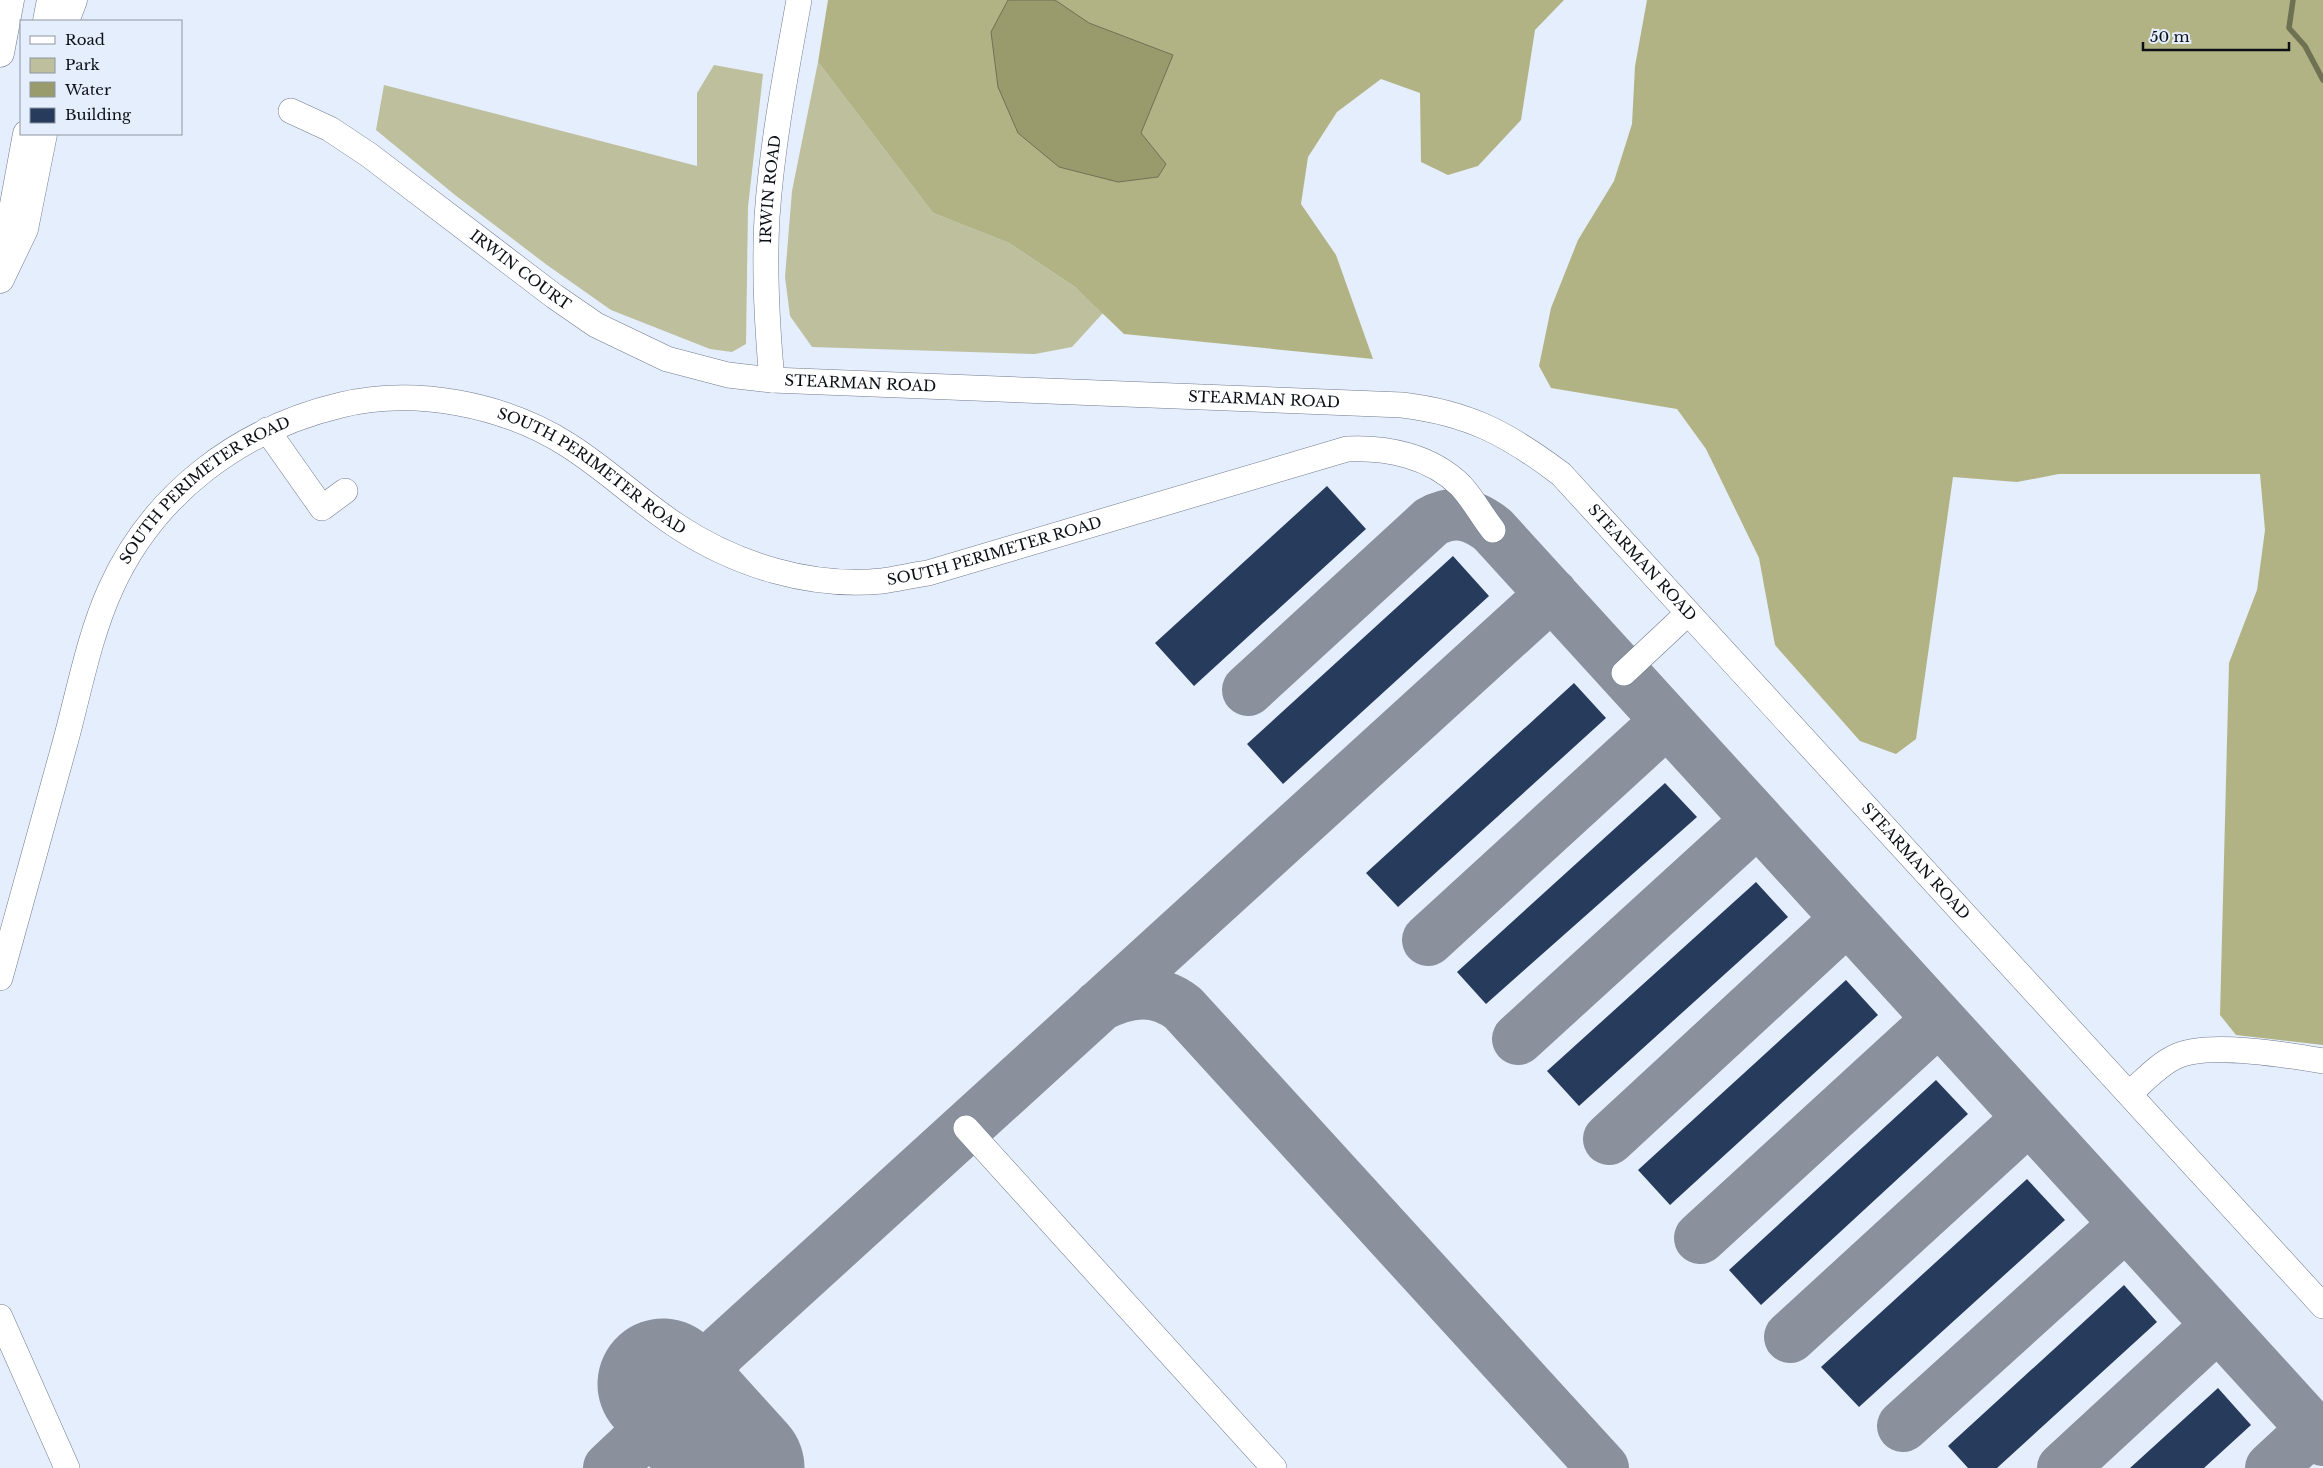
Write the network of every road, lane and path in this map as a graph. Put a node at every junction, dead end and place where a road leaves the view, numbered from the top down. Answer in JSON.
{"nodes":[{"id":1,"x":10,"y":0,"type":"edge"},
{"id":2,"x":51,"y":0,"type":"edge"},
{"id":3,"x":73,"y":0,"type":"edge"},
{"id":4,"x":800,"y":0,"type":"edge"},
{"id":5,"x":47,"y":20,"type":"edge"},
{"id":6,"x":65,"y":20,"type":"edge"},
{"id":7,"x":0,"y":53,"type":"edge"},
{"id":8,"x":291,"y":111,"type":"dead end"},
{"id":9,"x":27,"y":135,"type":"edge"},
{"id":10,"x":43,"y":135,"type":"edge"},
{"id":11,"x":0,"y":279,"type":"edge"},
{"id":12,"x":772,"y":380,"type":"junction"},
{"id":13,"x":267,"y":430,"type":"junction"},
{"id":14,"x":345,"y":491,"type":"dead end"},
{"id":15,"x":1493,"y":530,"type":"dead end"},
{"id":16,"x":1688,"y":613,"type":"junction"},
{"id":17,"x":1624,"y":674,"type":"dead end"},
{"id":18,"x":0,"y":978,"type":"edge"},
{"id":19,"x":2323,"y":1062,"type":"edge"},
{"id":20,"x":2130,"y":1093,"type":"junction"},
{"id":21,"x":966,"y":1128,"type":"dead end"},
{"id":22,"x":2323,"y":1306,"type":"edge"},
{"id":23,"x":0,"y":1317,"type":"edge"},
{"id":24,"x":67,"y":1468,"type":"edge"},
{"id":25,"x":1274,"y":1468,"type":"edge"}],
"edges":[{"from":1,"to":7,"type":"main road"},
{"from":2,"to":5,"type":"main road"},
{"from":3,"to":6,"type":"main road"},
{"from":4,"to":12,"type":"street","name":"IRWIN ROAD"},
{"from":8,"to":12,"type":"street","name":"IRWIN COURT"},
{"from":9,"to":11,"type":"main road"},
{"from":10,"to":11,"type":"main road"},
{"from":12,"to":16,"type":"street","name":"STEARMAN ROAD"},
{"from":13,"to":14,"type":"street"},
{"from":13,"to":15,"type":"street","name":"SOUTH PERIMETER ROAD"},
{"from":13,"to":18,"type":"street","name":"SOUTH PERIMETER ROAD"},
{"from":16,"to":17,"type":"street"},
{"from":16,"to":20,"type":"street","name":"STEARMAN ROAD"},
{"from":19,"to":20,"type":"street"},
{"from":20,"to":22,"type":"street","name":"STEARMAN ROAD"},
{"from":21,"to":25,"type":"street"},
{"from":23,"to":24,"type":"street"}]}
